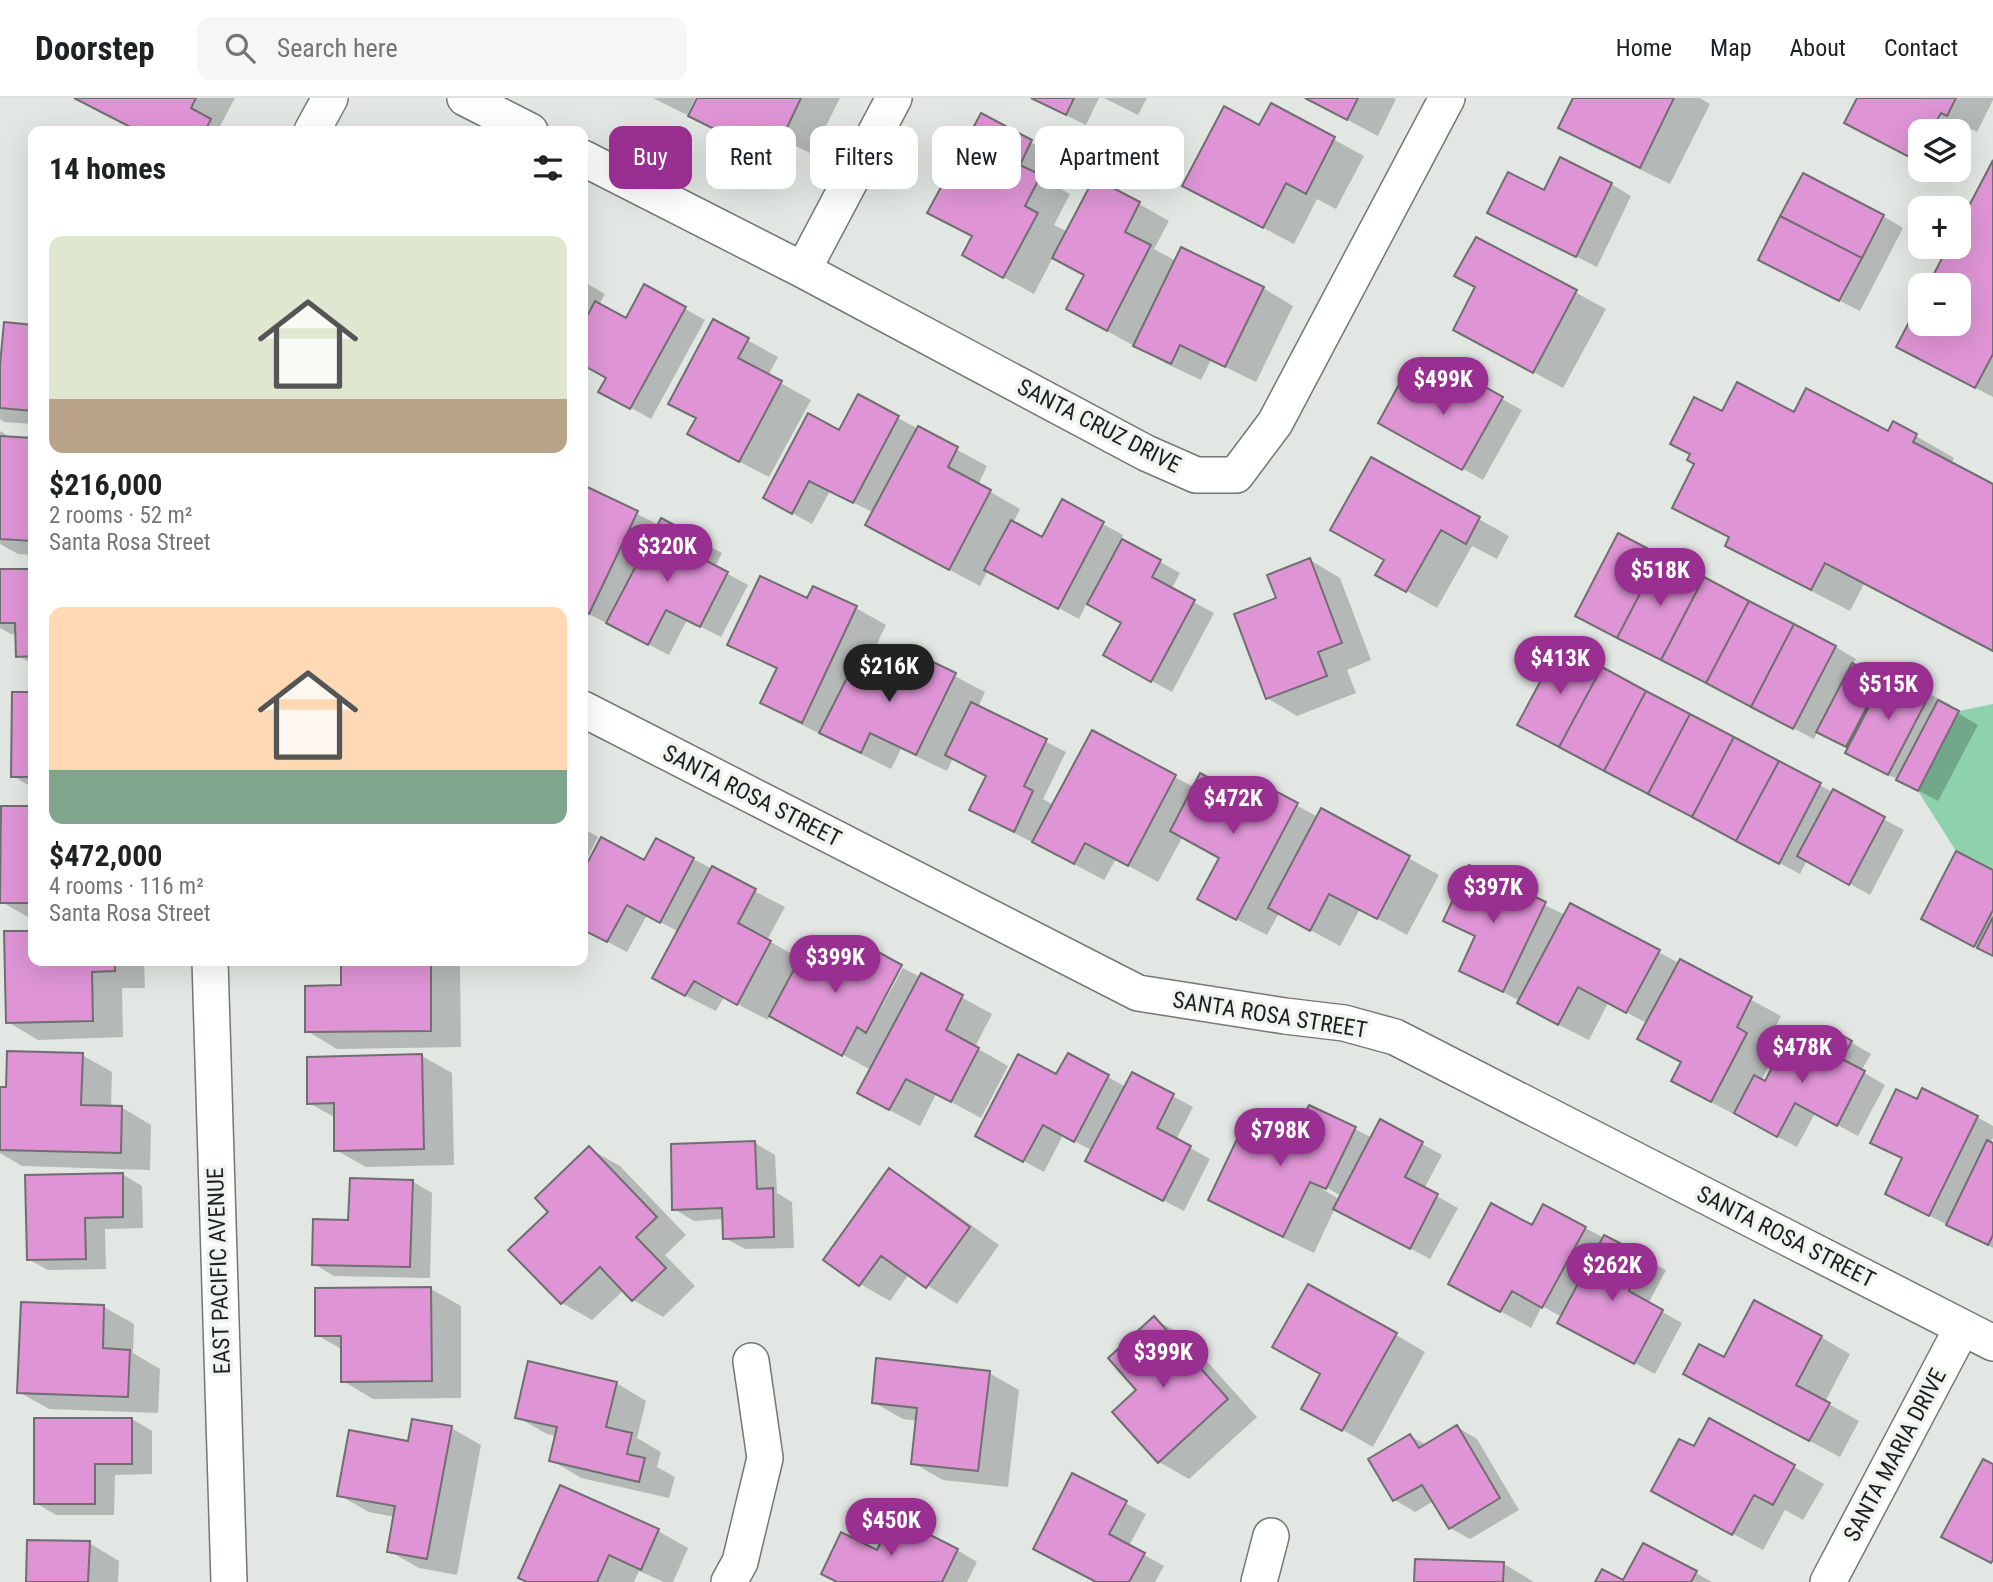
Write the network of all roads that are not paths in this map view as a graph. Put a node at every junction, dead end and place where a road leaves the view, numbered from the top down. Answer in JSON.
{"nodes":[{"id":1,"x":330,"y":98,"type":"edge"},
{"id":2,"x":465,"y":98,"type":"edge"},
{"id":3,"x":894,"y":98,"type":"edge"},
{"id":4,"x":1447,"y":98,"type":"edge"},
{"id":5,"x":315,"y":126,"type":"edge"},
{"id":6,"x":520,"y":126,"type":"edge"},
{"id":7,"x":588,"y":161,"type":"edge"},
{"id":8,"x":803,"y":270,"type":"junction"},
{"id":9,"x":588,"y":712,"type":"edge"},
{"id":10,"x":210,"y":966,"type":"edge"},
{"id":11,"x":1962,"y":1328,"type":"junction"},
{"id":12,"x":1993,"y":1343,"type":"edge"},
{"id":13,"x":751,"y":1361,"type":"dead end"},
{"id":14,"x":1271,"y":1536,"type":"dead end"},
{"id":15,"x":229,"y":1582,"type":"edge"},
{"id":16,"x":729,"y":1582,"type":"edge"},
{"id":17,"x":1259,"y":1582,"type":"edge"},
{"id":18,"x":1828,"y":1582,"type":"edge"}],
"edges":[{"from":1,"to":5,"type":"street"},
{"from":2,"to":6,"type":"street"},
{"from":3,"to":8,"type":"street"},
{"from":4,"to":8,"type":"street","name":"SANTA CRUZ DRIVE"},
{"from":7,"to":8,"type":"street","name":"SANTA CRUZ DRIVE"},
{"from":9,"to":11,"type":"street","name":"SANTA ROSA STREET"},
{"from":10,"to":15,"type":"street","name":"EAST PACIFIC AVENUE"},
{"from":11,"to":12,"type":"street","name":"SANTA ROSA STREET"},
{"from":11,"to":18,"type":"street","name":"SANTA MARIA DRIVE"},
{"from":13,"to":16,"type":"street"},
{"from":14,"to":17,"type":"street"}]}
